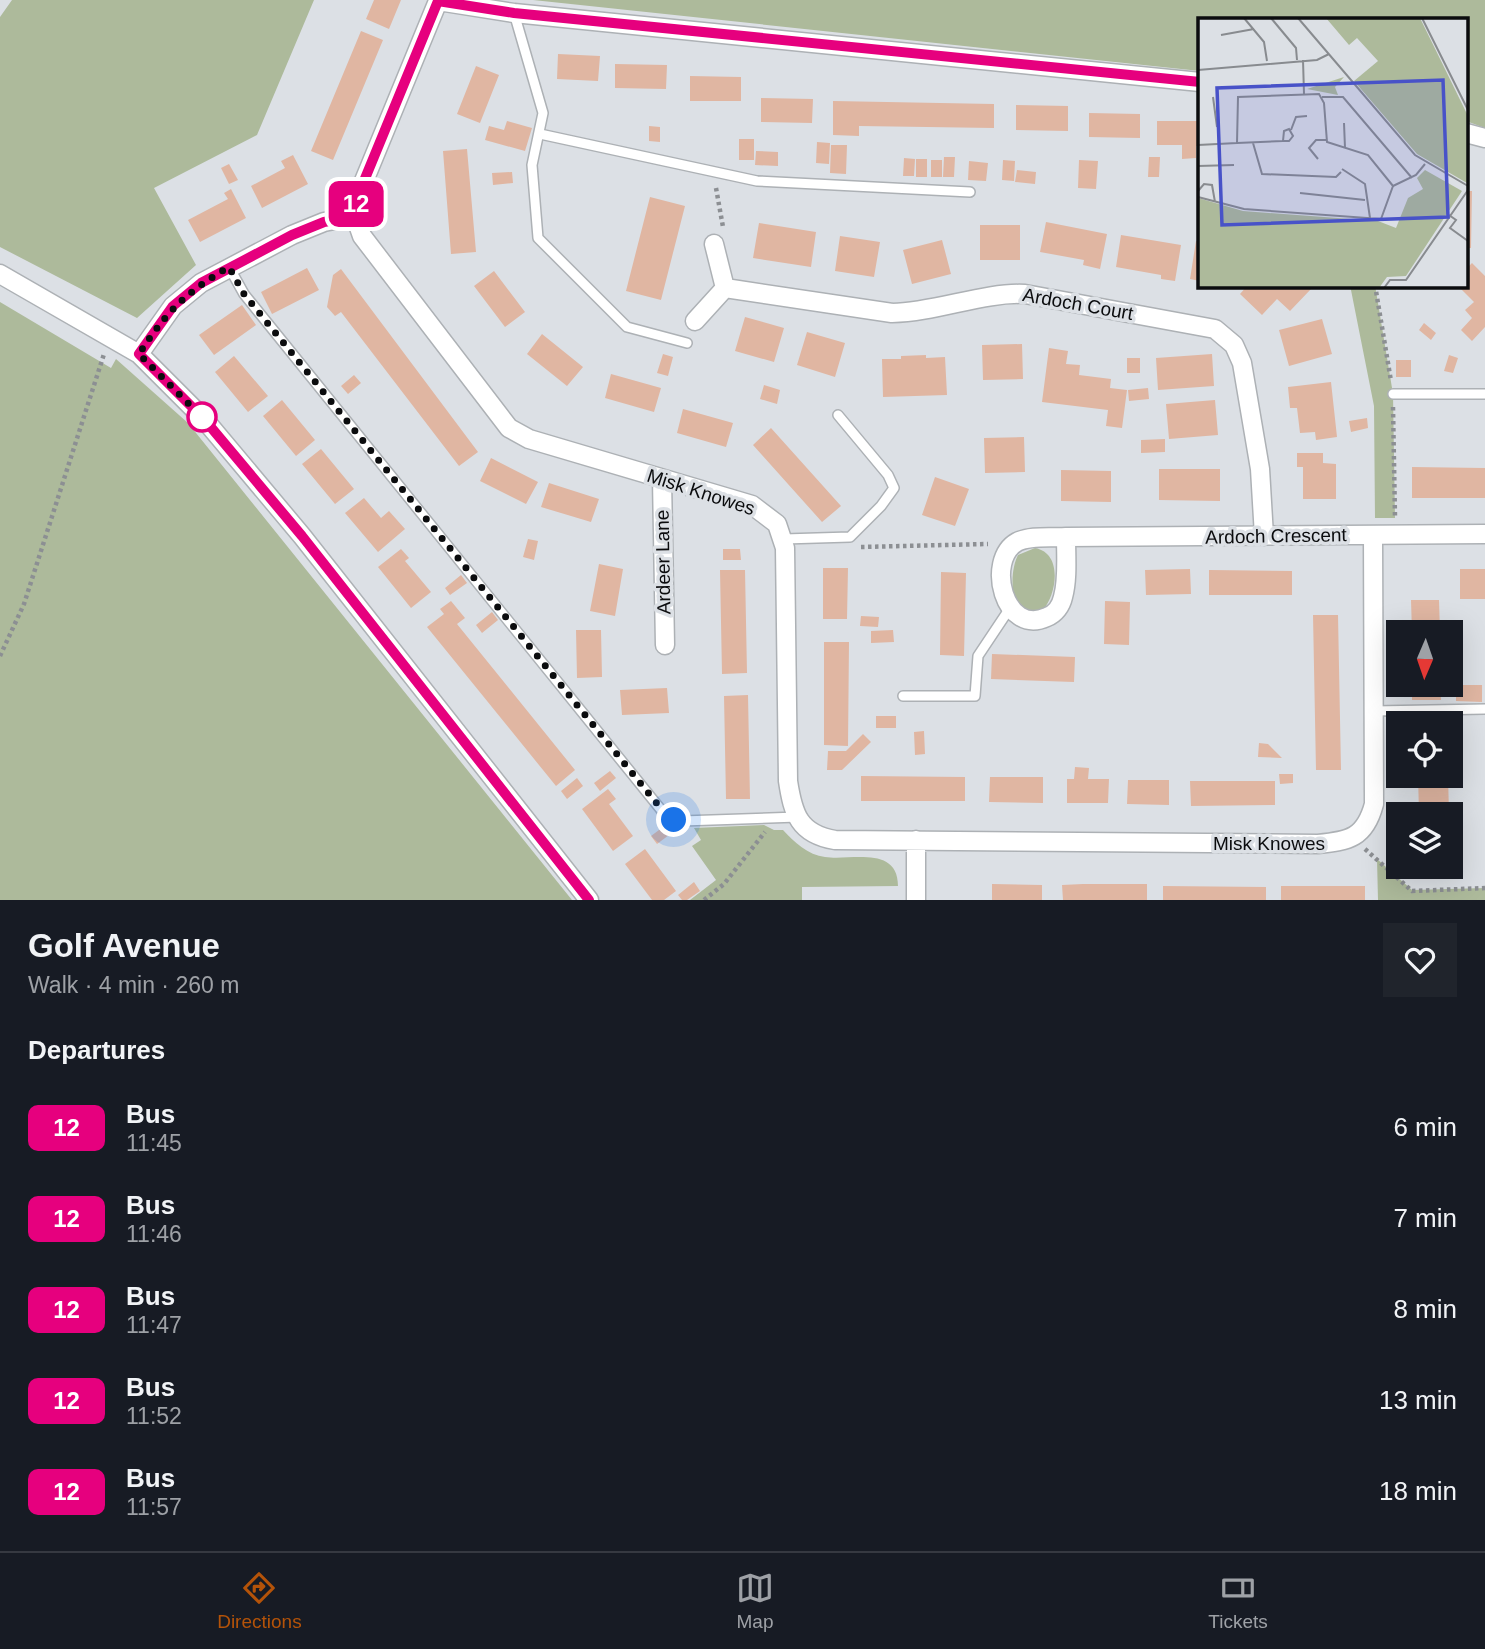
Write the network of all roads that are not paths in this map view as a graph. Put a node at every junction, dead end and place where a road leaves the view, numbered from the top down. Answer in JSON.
{"nodes":[{"id":1,"x":514,"y":13,"type":"junction"},
{"id":2,"x":1198,"y":82,"type":"edge"},
{"id":3,"x":540,"y":134,"type":"junction"},
{"id":4,"x":1468,"y":134,"type":"edge"},
{"id":5,"x":1485,"y":138,"type":"edge"},
{"id":6,"x":970,"y":192,"type":"dead end"},
{"id":7,"x":355,"y":216,"type":"junction"},
{"id":8,"x":714,"y":244,"type":"road end"},
{"id":9,"x":229,"y":267,"type":"junction"},
{"id":10,"x":0,"y":274,"type":"edge"},
{"id":11,"x":725,"y":288,"type":"junction"},
{"id":12,"x":695,"y":321,"type":"dead end"},
{"id":13,"x":687,"y":342,"type":"dead end"},
{"id":14,"x":139,"y":354,"type":"junction"},
{"id":15,"x":1393,"y":394,"type":"dead end"},
{"id":16,"x":1485,"y":394,"type":"edge"},
{"id":17,"x":838,"y":415,"type":"dead end"},
{"id":18,"x":663,"y":480,"type":"junction"},
{"id":19,"x":1485,"y":534,"type":"edge"},
{"id":20,"x":1373,"y":535,"type":"junction"},
{"id":21,"x":1264,"y":536,"type":"junction"},
{"id":22,"x":1066,"y":537,"type":"junction"},
{"id":23,"x":784,"y":539,"type":"junction"},
{"id":24,"x":1010,"y":608,"type":"junction"},
{"id":25,"x":664,"y":645,"type":"dead end"},
{"id":26,"x":904,"y":696,"type":"dead end"},
{"id":27,"x":1485,"y":709,"type":"edge"},
{"id":28,"x":1374,"y":711,"type":"junction"},
{"id":29,"x":798,"y":817,"type":"junction"},
{"id":30,"x":916,"y":840,"type":"junction"},
{"id":31,"x":589,"y":900,"type":"edge"},
{"id":32,"x":916,"y":900,"type":"edge"}],
"edges":[{"from":1,"to":2,"type":"street"},
{"from":1,"to":3,"type":"lane"},
{"from":1,"to":7,"type":"street"},
{"from":3,"to":6,"type":"lane"},
{"from":3,"to":13,"type":"lane"},
{"from":4,"to":5,"type":"street"},
{"from":7,"to":9,"type":"street"},
{"from":7,"to":18,"type":"street","name":"Misk Knowes"},
{"from":8,"to":11,"type":"street"},
{"from":9,"to":14,"type":"street"},
{"from":9,"to":29,"type":"lane"},
{"from":10,"to":14,"type":"street"},
{"from":11,"to":12,"type":"street"},
{"from":11,"to":21,"type":"street","name":"Ardoch Court"},
{"from":14,"to":31,"type":"street"},
{"from":15,"to":16,"type":"lane"},
{"from":17,"to":23,"type":"lane"},
{"from":18,"to":23,"type":"street","name":"Misk Knowes"},
{"from":18,"to":25,"type":"street","name":"Ardeer Lane"},
{"from":19,"to":20,"type":"street","name":"Ardoch Crescent"},
{"from":20,"to":21,"type":"street","name":"Ardoch Crescent"},
{"from":20,"to":28,"type":"street","name":"Misk Knowes"},
{"from":21,"to":22,"type":"street","name":"Ardoch Crescent"},
{"from":22,"to":24,"type":"street","name":"Ardoch Crescent"},
{"from":22,"to":24,"type":"street"},
{"from":23,"to":29,"type":"street"},
{"from":24,"to":26,"type":"lane"},
{"from":27,"to":28,"type":"lane"},
{"from":28,"to":30,"type":"street","name":"Misk Knowes"},
{"from":29,"to":30,"type":"street","name":"Misk Knowes"},
{"from":30,"to":32,"type":"street"}]}
